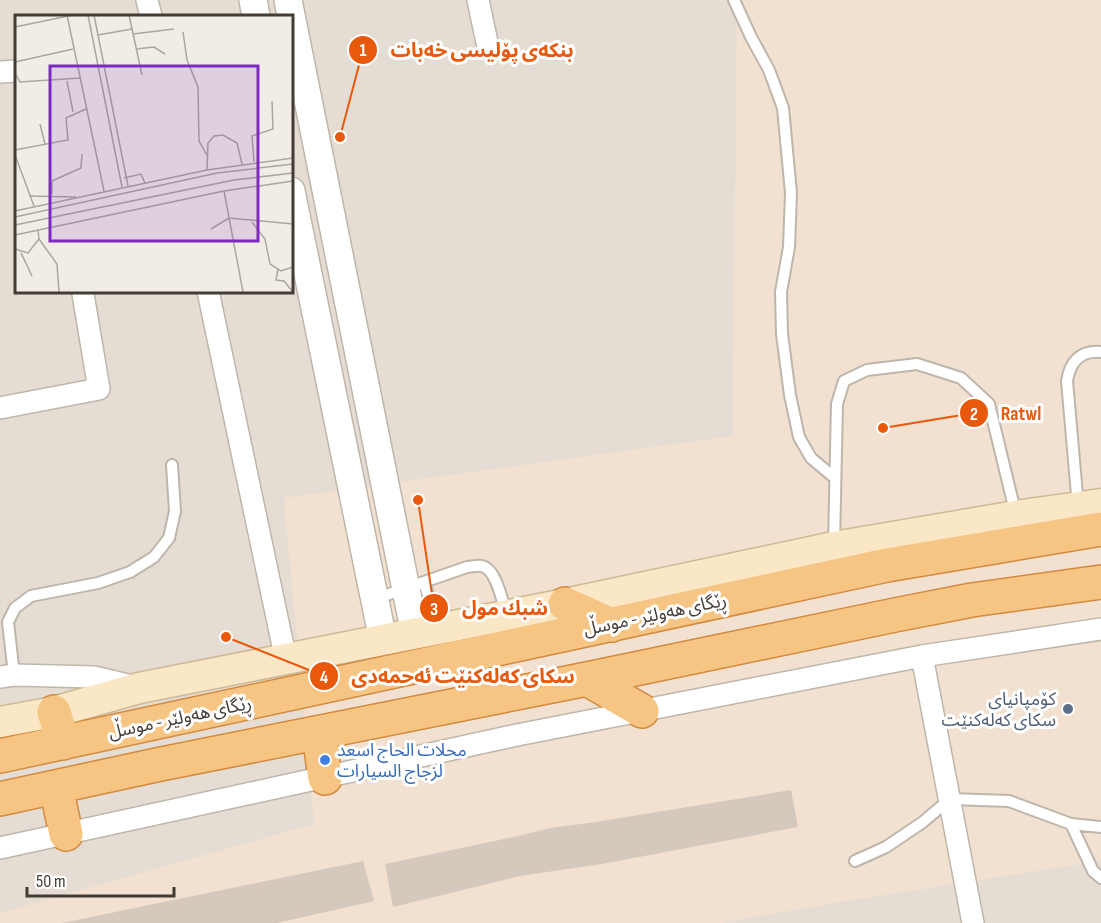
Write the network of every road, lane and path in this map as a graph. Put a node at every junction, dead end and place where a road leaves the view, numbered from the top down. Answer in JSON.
{"nodes":[{"id":1,"x":147,"y":0,"type":"edge"},
{"id":2,"x":253,"y":0,"type":"edge"},
{"id":3,"x":288,"y":0,"type":"edge"},
{"id":4,"x":478,"y":0,"type":"edge"},
{"id":5,"x":734,"y":0,"type":"edge"},
{"id":6,"x":151,"y":15,"type":"edge"},
{"id":7,"x":256,"y":15,"type":"edge"},
{"id":8,"x":290,"y":15,"type":"edge"},
{"id":9,"x":292,"y":37,"type":"edge"},
{"id":10,"x":488,"y":46,"type":"dead end"},
{"id":11,"x":15,"y":71,"type":"edge"},
{"id":12,"x":0,"y":72,"type":"edge"},
{"id":13,"x":297,"y":83,"type":"edge"},
{"id":14,"x":292,"y":196,"type":"edge"},
{"id":15,"x":84,"y":292,"type":"edge"},
{"id":16,"x":208,"y":292,"type":"edge"},
{"id":17,"x":1101,"y":352,"type":"edge"},
{"id":18,"x":0,"y":408,"type":"edge"},
{"id":19,"x":172,"y":465,"type":"dead end"},
{"id":20,"x":835,"y":478,"type":"junction"},
{"id":21,"x":1089,"y":505,"type":"edge"},
{"id":22,"x":1016,"y":516,"type":"junction"},
{"id":23,"x":1101,"y":529,"type":"edge"},
{"id":24,"x":834,"y":547,"type":"junction"},
{"id":25,"x":887,"y":565,"type":"junction"},
{"id":26,"x":1101,"y":582,"type":"edge"},
{"id":27,"x":415,"y":585,"type":"junction"},
{"id":28,"x":375,"y":599,"type":"junction"},
{"id":29,"x":565,"y":604,"type":"junction"},
{"id":30,"x":895,"y":615,"type":"junction"},
{"id":31,"x":507,"y":616,"type":"junction"},
{"id":32,"x":612,"y":625,"type":"junction"},
{"id":33,"x":1101,"y":629,"type":"edge"},
{"id":34,"x":426,"y":632,"type":"junction"},
{"id":35,"x":383,"y":640,"type":"junction"},
{"id":36,"x":922,"y":656,"type":"junction"},
{"id":37,"x":286,"y":660,"type":"junction"},
{"id":38,"x":7,"y":676,"type":"edge"},
{"id":39,"x":587,"y":679,"type":"junction"},
{"id":40,"x":139,"y":688,"type":"junction"},
{"id":41,"x":54,"y":711,"type":"junction"},
{"id":42,"x":642,"y":711,"type":"junction"},
{"id":43,"x":0,"y":722,"type":"edge"},
{"id":44,"x":319,"y":733,"type":"junction"},
{"id":45,"x":63,"y":743,"type":"junction"},
{"id":46,"x":0,"y":756,"type":"edge"},
{"id":47,"x":325,"y":778,"type":"junction"},
{"id":48,"x":56,"y":787,"type":"junction"},
{"id":49,"x":0,"y":799,"type":"edge"},
{"id":50,"x":950,"y":799,"type":"junction"},
{"id":51,"x":1071,"y":824,"type":"junction"},
{"id":52,"x":1101,"y":827,"type":"edge"},
{"id":53,"x":66,"y":834,"type":"junction"},
{"id":54,"x":0,"y":848,"type":"edge"},
{"id":55,"x":855,"y":861,"type":"dead end"},
{"id":56,"x":1101,"y":878,"type":"edge"},
{"id":57,"x":974,"y":923,"type":"edge"}],
"edges":[{"from":1,"to":6,"type":"street"},
{"from":2,"to":7,"type":"street"},
{"from":3,"to":8,"type":"street"},
{"from":4,"to":10,"type":"street"},
{"from":5,"to":20,"type":"lane"},
{"from":9,"to":13,"type":"street"},
{"from":11,"to":12,"type":"street"},
{"from":13,"to":27,"type":"street"},
{"from":14,"to":28,"type":"street"},
{"from":15,"to":18,"type":"street"},
{"from":16,"to":37,"type":"street"},
{"from":17,"to":21,"type":"lane"},
{"from":19,"to":38,"type":"lane"},
{"from":20,"to":22,"type":"lane"},
{"from":20,"to":24,"type":"lane"},
{"from":21,"to":22,"type":"main road"},
{"from":22,"to":24,"type":"main road"},
{"from":23,"to":25,"type":"highway","name":"ڕێگای هەولێر - موسڵ"},
{"from":24,"to":29,"type":"main road"},
{"from":25,"to":30,"type":"highway"},
{"from":25,"to":32,"type":"highway","name":"ڕێگای هەولێر - موسڵ"},
{"from":26,"to":30,"type":"highway"},
{"from":27,"to":28,"type":"lane"},
{"from":27,"to":31,"type":"lane"},
{"from":27,"to":34,"type":"street"},
{"from":28,"to":35,"type":"street"},
{"from":29,"to":31,"type":"main road"},
{"from":29,"to":32,"type":"highway"},
{"from":30,"to":39,"type":"highway"},
{"from":31,"to":34,"type":"main road"},
{"from":32,"to":45,"type":"highway","name":"ڕێگای هەولێر - موسڵ"},
{"from":33,"to":36,"type":"street"},
{"from":34,"to":35,"type":"main road"},
{"from":35,"to":37,"type":"main road"},
{"from":36,"to":42,"type":"street"},
{"from":36,"to":50,"type":"street"},
{"from":37,"to":40,"type":"main road"},
{"from":38,"to":40,"type":"street"},
{"from":39,"to":42,"type":"highway"},
{"from":39,"to":44,"type":"highway"},
{"from":40,"to":41,"type":"main road"},
{"from":41,"to":43,"type":"main road"},
{"from":41,"to":45,"type":"highway"},
{"from":42,"to":47,"type":"street"},
{"from":44,"to":47,"type":"highway"},
{"from":44,"to":48,"type":"highway"},
{"from":45,"to":46,"type":"highway","name":"ڕێگای هەولێر - موسڵ"},
{"from":47,"to":53,"type":"street"},
{"from":48,"to":49,"type":"highway"},
{"from":48,"to":53,"type":"highway"},
{"from":50,"to":51,"type":"lane"},
{"from":50,"to":55,"type":"lane"},
{"from":50,"to":57,"type":"street"},
{"from":51,"to":52,"type":"lane"},
{"from":51,"to":56,"type":"lane"},
{"from":53,"to":54,"type":"street"}]}
